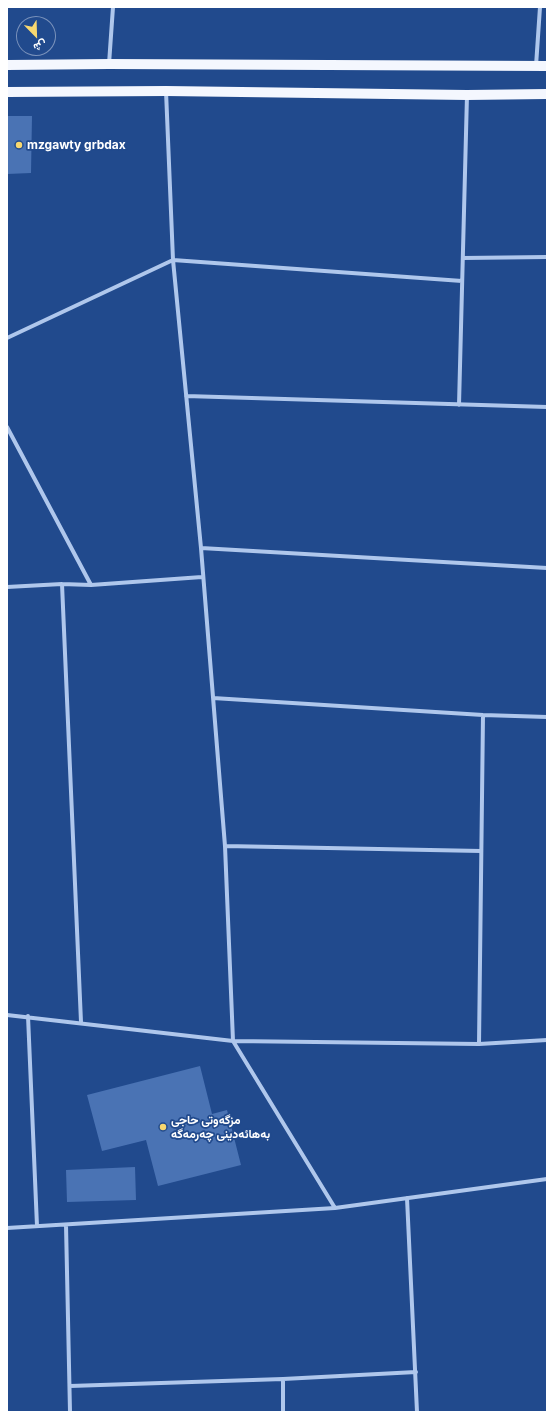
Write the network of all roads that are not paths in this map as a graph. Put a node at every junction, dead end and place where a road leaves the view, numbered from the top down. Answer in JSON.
{"nodes":[{"id":1,"x":113,"y":7,"type":"edge"},
{"id":2,"x":540,"y":7,"type":"edge"},
{"id":3,"x":109,"y":64,"type":"junction"},
{"id":4,"x":7,"y":65,"type":"edge"},
{"id":5,"x":536,"y":66,"type":"junction"},
{"id":6,"x":547,"y":66,"type":"edge"},
{"id":7,"x":166,"y":91,"type":"junction"},
{"id":8,"x":7,"y":92,"type":"edge"},
{"id":9,"x":547,"y":94,"type":"edge"},
{"id":10,"x":467,"y":95,"type":"junction"},
{"id":11,"x":547,"y":257,"type":"edge"},
{"id":12,"x":463,"y":258,"type":"junction"},
{"id":13,"x":173,"y":260,"type":"junction"},
{"id":14,"x":462,"y":281,"type":"junction"},
{"id":15,"x":7,"y":338,"type":"edge"},
{"id":16,"x":186,"y":396,"type":"junction"},
{"id":17,"x":459,"y":405,"type":"junction"},
{"id":18,"x":547,"y":407,"type":"edge"},
{"id":19,"x":7,"y":427,"type":"edge"},
{"id":20,"x":201,"y":548,"type":"junction"},
{"id":21,"x":547,"y":568,"type":"edge"},
{"id":22,"x":202,"y":577,"type":"junction"},
{"id":23,"x":62,"y":584,"type":"junction"},
{"id":24,"x":92,"y":585,"type":"junction"},
{"id":25,"x":7,"y":587,"type":"edge"},
{"id":26,"x":213,"y":698,"type":"junction"},
{"id":27,"x":483,"y":714,"type":"junction"},
{"id":28,"x":547,"y":716,"type":"edge"},
{"id":29,"x":225,"y":846,"type":"junction"},
{"id":30,"x":481,"y":851,"type":"junction"},
{"id":31,"x":7,"y":1015,"type":"edge"},
{"id":32,"x":28,"y":1016,"type":"junction"},
{"id":33,"x":81,"y":1022,"type":"junction"},
{"id":34,"x":547,"y":1040,"type":"edge"},
{"id":35,"x":233,"y":1041,"type":"junction"},
{"id":36,"x":479,"y":1044,"type":"junction"},
{"id":37,"x":547,"y":1179,"type":"edge"},
{"id":38,"x":407,"y":1198,"type":"junction"},
{"id":39,"x":335,"y":1208,"type":"junction"},
{"id":40,"x":66,"y":1225,"type":"junction"},
{"id":41,"x":37,"y":1226,"type":"junction"},
{"id":42,"x":7,"y":1228,"type":"edge"},
{"id":43,"x":416,"y":1372,"type":"junction"},
{"id":44,"x":283,"y":1379,"type":"junction"},
{"id":45,"x":70,"y":1386,"type":"junction"},
{"id":46,"x":70,"y":1412,"type":"edge"},
{"id":47,"x":283,"y":1412,"type":"edge"},
{"id":48,"x":417,"y":1412,"type":"edge"}],
"edges":[{"from":1,"to":3,"type":"street"},
{"from":2,"to":5,"type":"street"},
{"from":3,"to":4,"type":"main road"},
{"from":3,"to":5,"type":"main road"},
{"from":5,"to":6,"type":"main road"},
{"from":7,"to":8,"type":"main road"},
{"from":7,"to":10,"type":"main road"},
{"from":7,"to":13,"type":"street"},
{"from":9,"to":10,"type":"main road"},
{"from":10,"to":12,"type":"street"},
{"from":11,"to":12,"type":"street"},
{"from":12,"to":14,"type":"street"},
{"from":13,"to":14,"type":"street"},
{"from":13,"to":15,"type":"street"},
{"from":13,"to":16,"type":"street"},
{"from":14,"to":17,"type":"street"},
{"from":16,"to":17,"type":"street"},
{"from":16,"to":20,"type":"street"},
{"from":17,"to":18,"type":"street"},
{"from":19,"to":24,"type":"street"},
{"from":20,"to":21,"type":"street"},
{"from":20,"to":22,"type":"street"},
{"from":22,"to":24,"type":"street"},
{"from":22,"to":26,"type":"street"},
{"from":23,"to":24,"type":"street"},
{"from":23,"to":25,"type":"street"},
{"from":23,"to":33,"type":"street"},
{"from":26,"to":27,"type":"street"},
{"from":26,"to":29,"type":"street"},
{"from":27,"to":28,"type":"street"},
{"from":27,"to":30,"type":"street"},
{"from":29,"to":30,"type":"street"},
{"from":29,"to":35,"type":"street"},
{"from":30,"to":36,"type":"street"},
{"from":31,"to":32,"type":"street"},
{"from":32,"to":33,"type":"street"},
{"from":32,"to":41,"type":"street"},
{"from":33,"to":35,"type":"street"},
{"from":34,"to":36,"type":"street"},
{"from":35,"to":36,"type":"street"},
{"from":35,"to":39,"type":"street"},
{"from":37,"to":38,"type":"street"},
{"from":38,"to":39,"type":"street"},
{"from":38,"to":43,"type":"street"},
{"from":39,"to":40,"type":"street"},
{"from":40,"to":41,"type":"street"},
{"from":40,"to":45,"type":"street"},
{"from":41,"to":42,"type":"street"},
{"from":43,"to":44,"type":"street"},
{"from":43,"to":48,"type":"street"},
{"from":44,"to":45,"type":"street"},
{"from":44,"to":47,"type":"street"},
{"from":45,"to":46,"type":"street"}]}
